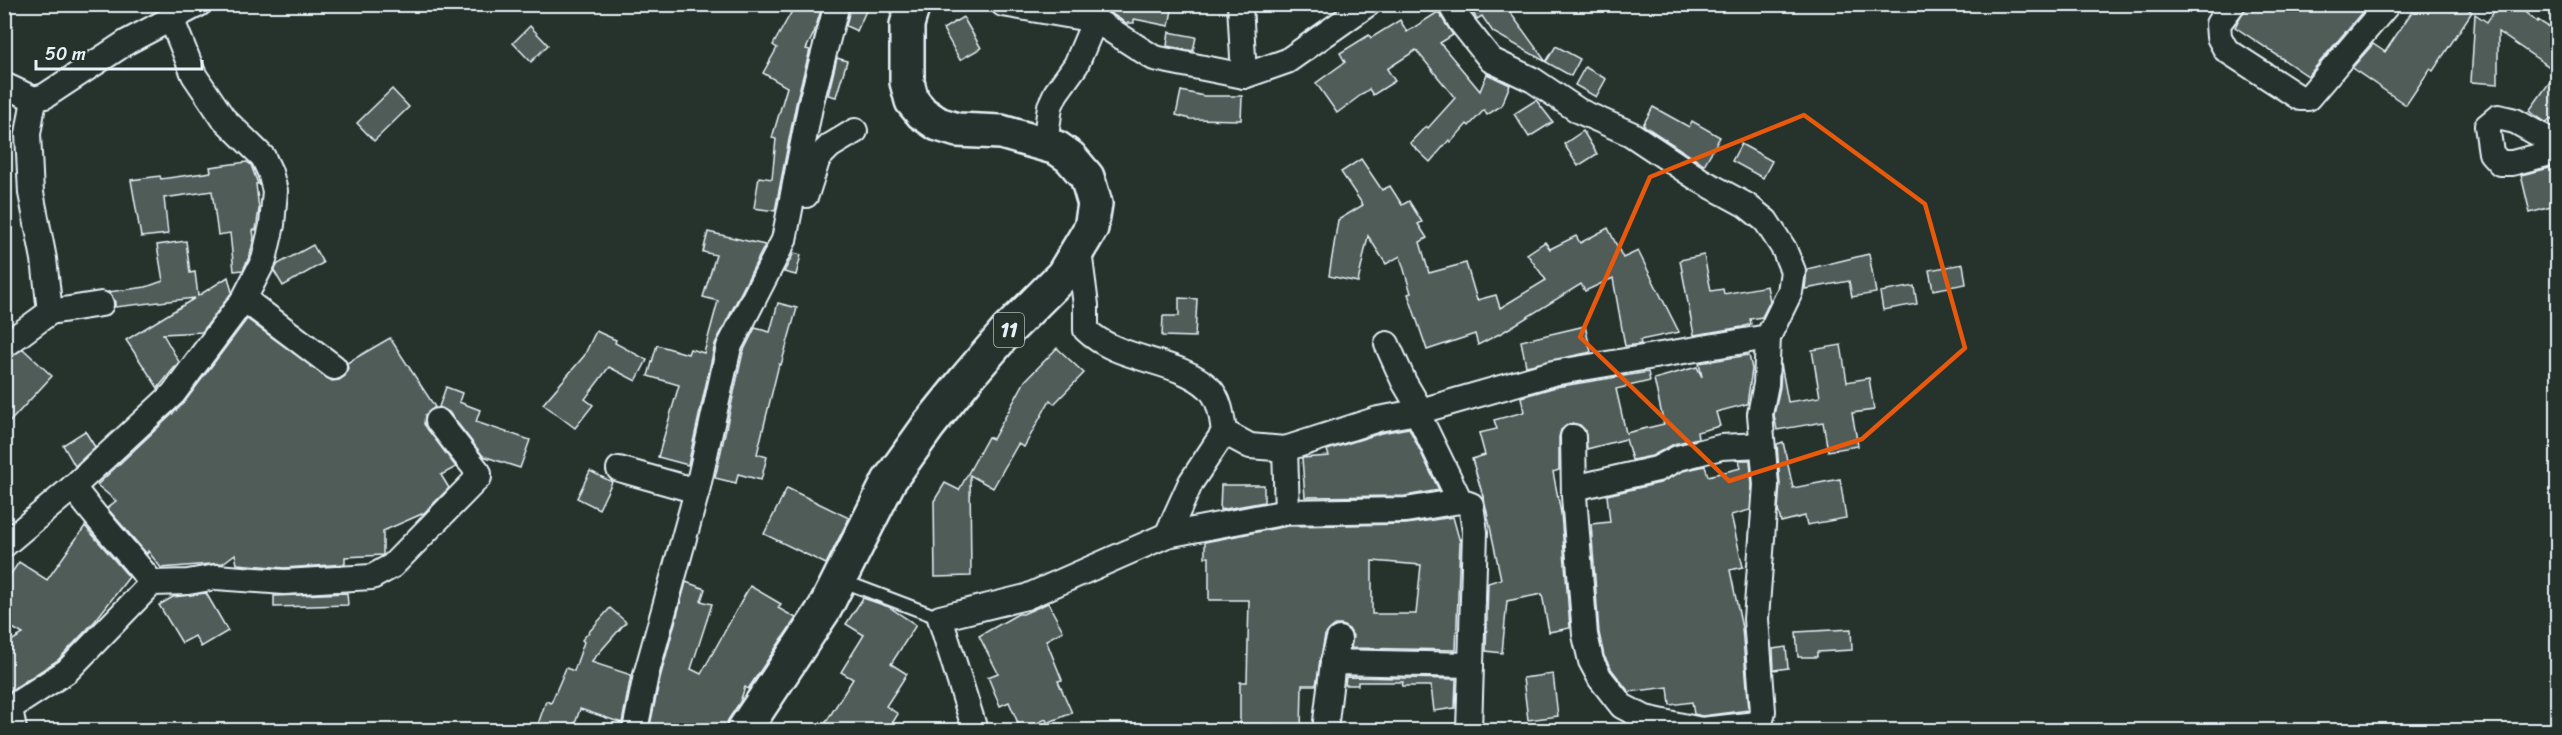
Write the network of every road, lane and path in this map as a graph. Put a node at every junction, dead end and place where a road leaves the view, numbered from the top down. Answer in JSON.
{"nodes":[{"id":1,"x":199,"y":4,"type":"edge"},
{"id":2,"x":837,"y":4,"type":"edge"},
{"id":3,"x":913,"y":4,"type":"edge"},
{"id":4,"x":1003,"y":4,"type":"edge"},
{"id":5,"x":1240,"y":4,"type":"edge"},
{"id":6,"x":1368,"y":4,"type":"edge"},
{"id":7,"x":1450,"y":4,"type":"edge"},
{"id":8,"x":2233,"y":4,"type":"edge"},
{"id":9,"x":2388,"y":4,"type":"edge"},
{"id":10,"x":171,"y":18,"type":"junction"},
{"id":11,"x":1095,"y":20,"type":"junction"},
{"id":12,"x":1244,"y":76,"type":"junction"},
{"id":13,"x":4,"y":85,"type":"edge"},
{"id":14,"x":34,"y":99,"type":"junction"},
{"id":15,"x":855,"y":131,"type":"dead end"},
{"id":16,"x":1045,"y":145,"type":"junction"},
{"id":17,"x":2558,"y":145,"type":"edge"},
{"id":18,"x":2558,"y":151,"type":"edge"},
{"id":19,"x":784,"y":240,"type":"junction"},
{"id":20,"x":1079,"y":251,"type":"junction"},
{"id":21,"x":244,"y":299,"type":"junction"},
{"id":22,"x":101,"y":303,"type":"dead end"},
{"id":23,"x":50,"y":312,"type":"junction"},
{"id":24,"x":1768,"y":337,"type":"junction"},
{"id":25,"x":1387,"y":344,"type":"dead end"},
{"id":26,"x":4,"y":346,"type":"edge"},
{"id":27,"x":334,"y":368,"type":"dead end"},
{"id":28,"x":1419,"y":411,"type":"junction"},
{"id":29,"x":438,"y":421,"type":"dead end"},
{"id":30,"x":1224,"y":432,"type":"junction"},
{"id":31,"x":1573,"y":437,"type":"dead end"},
{"id":32,"x":1761,"y":445,"type":"junction"},
{"id":33,"x":1285,"y":449,"type":"junction"},
{"id":34,"x":619,"y":469,"type":"dead end"},
{"id":35,"x":73,"y":487,"type":"junction"},
{"id":36,"x":1574,"y":488,"type":"junction"},
{"id":37,"x":697,"y":491,"type":"junction"},
{"id":38,"x":1460,"y":501,"type":"junction"},
{"id":39,"x":1287,"y":512,"type":"junction"},
{"id":40,"x":1167,"y":535,"type":"junction"},
{"id":41,"x":4,"y":544,"type":"edge"},
{"id":42,"x":839,"y":580,"type":"junction"},
{"id":43,"x":152,"y":583,"type":"junction"},
{"id":44,"x":940,"y":618,"type":"junction"},
{"id":45,"x":1339,"y":639,"type":"dead end"},
{"id":46,"x":1333,"y":662,"type":"junction"},
{"id":47,"x":1471,"y":665,"type":"junction"},
{"id":48,"x":9,"y":712,"type":"edge"},
{"id":49,"x":635,"y":730,"type":"edge"},
{"id":50,"x":744,"y":730,"type":"edge"},
{"id":51,"x":975,"y":730,"type":"edge"},
{"id":52,"x":1325,"y":730,"type":"edge"},
{"id":53,"x":1469,"y":730,"type":"edge"}],
"edges":[{"from":1,"to":10,"type":"street"},
{"from":2,"to":19,"type":"street"},
{"from":3,"to":16,"type":"highway","number":"11"},
{"from":4,"to":11,"type":"street"},
{"from":5,"to":12,"type":"street"},
{"from":6,"to":12,"type":"street"},
{"from":7,"to":24,"type":"street"},
{"from":8,"to":9,"type":"street"},
{"from":10,"to":14,"type":"street"},
{"from":10,"to":21,"type":"street"},
{"from":11,"to":12,"type":"street"},
{"from":11,"to":16,"type":"street"},
{"from":13,"to":14,"type":"street"},
{"from":14,"to":23,"type":"street"},
{"from":15,"to":19,"type":"street"},
{"from":16,"to":20,"type":"highway","number":"11"},
{"from":17,"to":18,"type":"street"},
{"from":19,"to":37,"type":"street"},
{"from":20,"to":30,"type":"street"},
{"from":20,"to":42,"type":"highway","number":"11"},
{"from":21,"to":27,"type":"street"},
{"from":21,"to":35,"type":"street"},
{"from":22,"to":23,"type":"street"},
{"from":23,"to":26,"type":"street"},
{"from":24,"to":28,"type":"street"},
{"from":24,"to":32,"type":"street"},
{"from":25,"to":28,"type":"street"},
{"from":28,"to":33,"type":"street"},
{"from":28,"to":38,"type":"street"},
{"from":29,"to":43,"type":"street"},
{"from":30,"to":33,"type":"street"},
{"from":30,"to":40,"type":"street"},
{"from":31,"to":36,"type":"street"},
{"from":32,"to":36,"type":"street"},
{"from":32,"to":36,"type":"street"},
{"from":33,"to":39,"type":"street"},
{"from":34,"to":37,"type":"street"},
{"from":35,"to":41,"type":"street"},
{"from":35,"to":43,"type":"street"},
{"from":37,"to":49,"type":"street"},
{"from":38,"to":39,"type":"street"},
{"from":38,"to":47,"type":"street"},
{"from":39,"to":40,"type":"street"},
{"from":40,"to":44,"type":"street"},
{"from":42,"to":44,"type":"lane"},
{"from":42,"to":50,"type":"highway","number":"11"},
{"from":43,"to":48,"type":"street"},
{"from":44,"to":51,"type":"street"},
{"from":45,"to":46,"type":"street"},
{"from":46,"to":47,"type":"street"},
{"from":46,"to":52,"type":"street"},
{"from":47,"to":53,"type":"street"}]}
